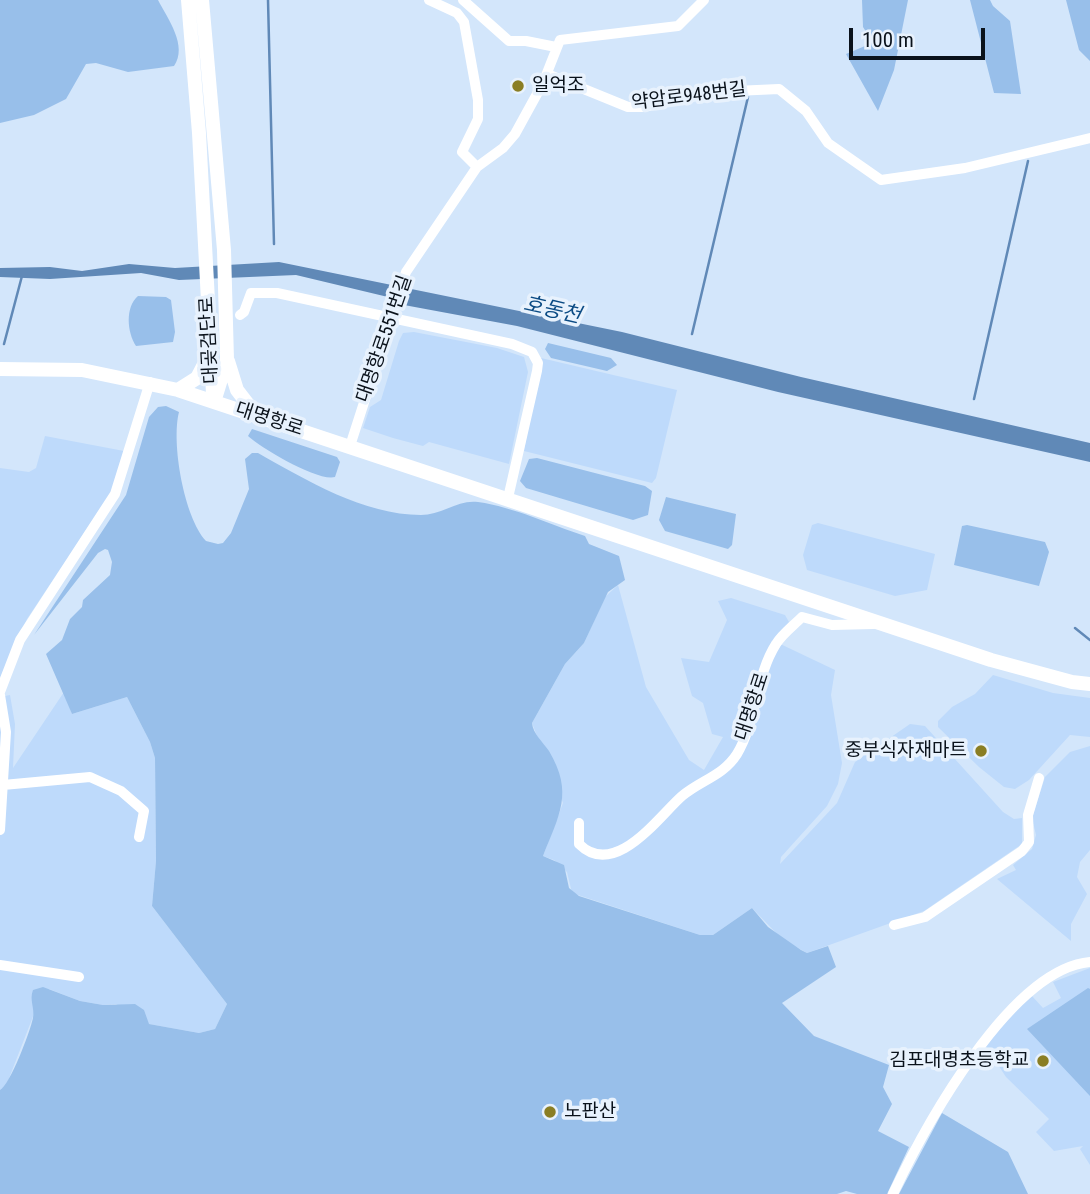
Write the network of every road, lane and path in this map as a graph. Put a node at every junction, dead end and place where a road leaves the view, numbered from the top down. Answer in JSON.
{"nodes":[{"id":1,"x":188,"y":0,"type":"edge"},
{"id":2,"x":202,"y":0,"type":"edge"},
{"id":3,"x":429,"y":0,"type":"edge"},
{"id":4,"x":463,"y":0,"type":"edge"},
{"id":5,"x":704,"y":0,"type":"edge"},
{"id":6,"x":556,"y":47,"type":"junction"},
{"id":7,"x":547,"y":74,"type":"junction"},
{"id":8,"x":1090,"y":138,"type":"edge"},
{"id":9,"x":477,"y":167,"type":"junction"},
{"id":10,"x":240,"y":315,"type":"dead end"},
{"id":11,"x":389,"y":316,"type":"junction"},
{"id":12,"x":210,"y":354,"type":"junction"},
{"id":13,"x":227,"y":360,"type":"junction"},
{"id":14,"x":0,"y":369,"type":"edge"},
{"id":15,"x":150,"y":382,"type":"junction"},
{"id":16,"x":178,"y":390,"type":"junction"},
{"id":17,"x":214,"y":402,"type":"junction"},
{"id":18,"x":259,"y":418,"type":"junction"},
{"id":19,"x":350,"y":446,"type":"junction"},
{"id":20,"x":508,"y":498,"type":"junction"},
{"id":21,"x":881,"y":623,"type":"junction"},
{"id":22,"x":1090,"y":684,"type":"edge"},
{"id":23,"x":0,"y":694,"type":"edge"},
{"id":24,"x":1039,"y":778,"type":"dead end"},
{"id":25,"x":3,"y":785,"type":"junction"},
{"id":26,"x":579,"y":823,"type":"dead end"},
{"id":27,"x":0,"y":831,"type":"edge"},
{"id":28,"x":139,"y":837,"type":"dead end"},
{"id":29,"x":894,"y":925,"type":"dead end"},
{"id":30,"x":1090,"y":962,"type":"edge"},
{"id":31,"x":0,"y":965,"type":"edge"},
{"id":32,"x":79,"y":977,"type":"dead end"},
{"id":33,"x":893,"y":1194,"type":"edge"}],
"edges":[{"from":1,"to":12,"type":"main road","name":"대곶검단로"},
{"from":2,"to":13,"type":"main road","name":"대곶검단로"},
{"from":3,"to":9,"type":"street"},
{"from":4,"to":6,"type":"street"},
{"from":5,"to":6,"type":"street"},
{"from":6,"to":7,"type":"street","name":"대명항로551번길"},
{"from":7,"to":8,"type":"street","name":"약암로948번길"},
{"from":7,"to":9,"type":"street","name":"대명항로551번길"},
{"from":9,"to":11,"type":"street","name":"대명항로551번길"},
{"from":10,"to":11,"type":"street"},
{"from":11,"to":19,"type":"street","name":"대명항로551번길"},
{"from":11,"to":20,"type":"street"},
{"from":12,"to":16,"type":"main road"},
{"from":12,"to":17,"type":"main road","name":"대곶검단로"},
{"from":13,"to":17,"type":"main road","name":"대곶검단로"},
{"from":13,"to":18,"type":"main road"},
{"from":14,"to":15,"type":"main road","name":"대명항로"},
{"from":15,"to":16,"type":"main road","name":"대명항로"},
{"from":15,"to":23,"type":"street"},
{"from":16,"to":17,"type":"main road","name":"대명항로"},
{"from":17,"to":18,"type":"main road","name":"대명항로"},
{"from":18,"to":19,"type":"main road","name":"대명항로"},
{"from":19,"to":20,"type":"main road","name":"대명항로"},
{"from":20,"to":21,"type":"main road","name":"대명항로"},
{"from":21,"to":22,"type":"main road","name":"대명항로"},
{"from":21,"to":26,"type":"street","name":"대명항로"},
{"from":23,"to":25,"type":"street"},
{"from":24,"to":29,"type":"street"},
{"from":25,"to":27,"type":"street"},
{"from":25,"to":28,"type":"street"},
{"from":30,"to":33,"type":"street"},
{"from":31,"to":32,"type":"street"}]}
